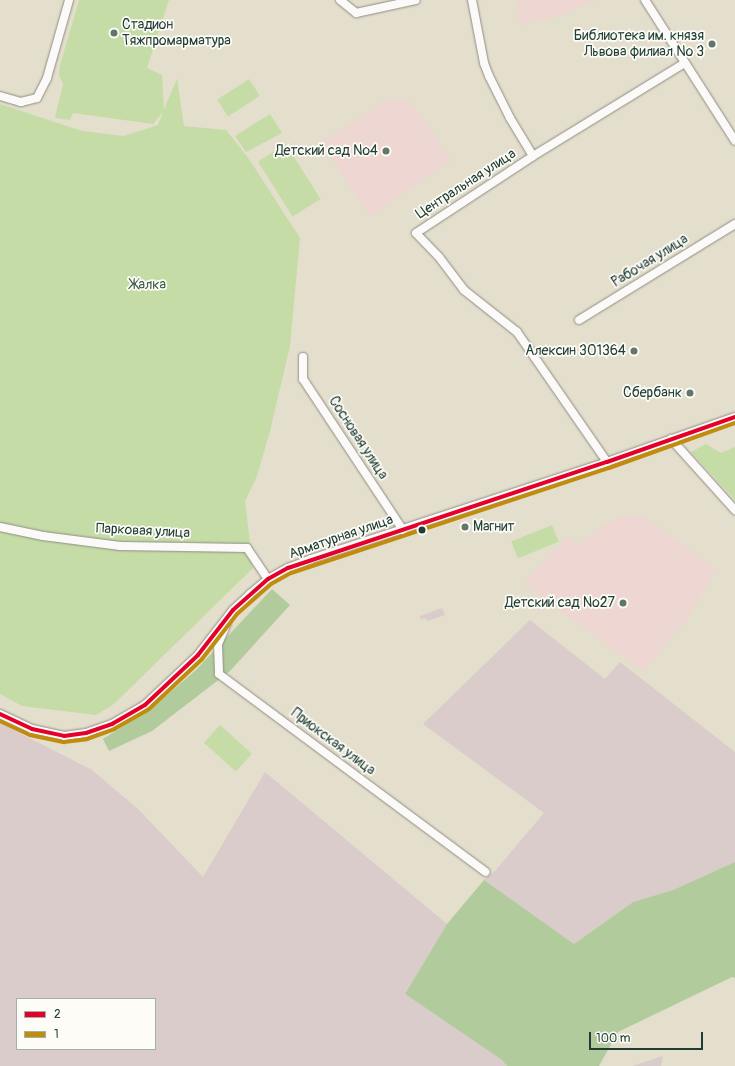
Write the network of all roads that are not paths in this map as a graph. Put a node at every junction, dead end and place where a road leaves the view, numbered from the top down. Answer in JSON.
{"nodes":[{"id":1,"x":68,"y":0,"type":"edge"},
{"id":2,"x":340,"y":0,"type":"edge"},
{"id":3,"x":414,"y":0,"type":"edge"},
{"id":4,"x":472,"y":0,"type":"edge"},
{"id":5,"x":645,"y":0,"type":"edge"},
{"id":6,"x":685,"y":62,"type":"junction"},
{"id":7,"x":0,"y":96,"type":"edge"},
{"id":8,"x":735,"y":142,"type":"edge"},
{"id":9,"x":533,"y":156,"type":"junction"},
{"id":10,"x":735,"y":224,"type":"edge"},
{"id":11,"x":579,"y":320,"type":"dead end"},
{"id":12,"x":303,"y":357,"type":"dead end"},
{"id":13,"x":735,"y":417,"type":"edge"},
{"id":14,"x":671,"y":439,"type":"junction"},
{"id":15,"x":608,"y":462,"type":"junction"},
{"id":16,"x":735,"y":510,"type":"edge"},
{"id":17,"x":0,"y":527,"type":"edge"},
{"id":18,"x":403,"y":530,"type":"junction"},
{"id":19,"x":268,"y":579,"type":"junction"},
{"id":20,"x":233,"y":610,"type":"junction"},
{"id":21,"x":0,"y":714,"type":"edge"},
{"id":22,"x":486,"y":872,"type":"dead end"}],
"edges":[{"from":1,"to":7,"type":"street"},
{"from":2,"to":3,"type":"street"},
{"from":4,"to":9,"type":"street"},
{"from":5,"to":6,"type":"street"},
{"from":6,"to":8,"type":"street"},
{"from":6,"to":9,"type":"street","name":"Центральная улица"},
{"from":9,"to":15,"type":"street","name":"Центральная улица"},
{"from":10,"to":11,"type":"street","name":"Рабочая улица"},
{"from":12,"to":18,"type":"street","name":"Сосновая улица"},
{"from":13,"to":14,"type":"street","name":"Арматурная улица"},
{"from":14,"to":15,"type":"street","name":"Арматурная улица"},
{"from":14,"to":16,"type":"street"},
{"from":15,"to":18,"type":"street","name":"Арматурная улица"},
{"from":17,"to":19,"type":"street","name":"Парковая улица"},
{"from":18,"to":19,"type":"street","name":"Арматурная улица"},
{"from":19,"to":20,"type":"street","name":"Арматурная улица"},
{"from":20,"to":21,"type":"street","name":"Арматурная улица"},
{"from":20,"to":22,"type":"street","name":"Приокская улица"}]}
